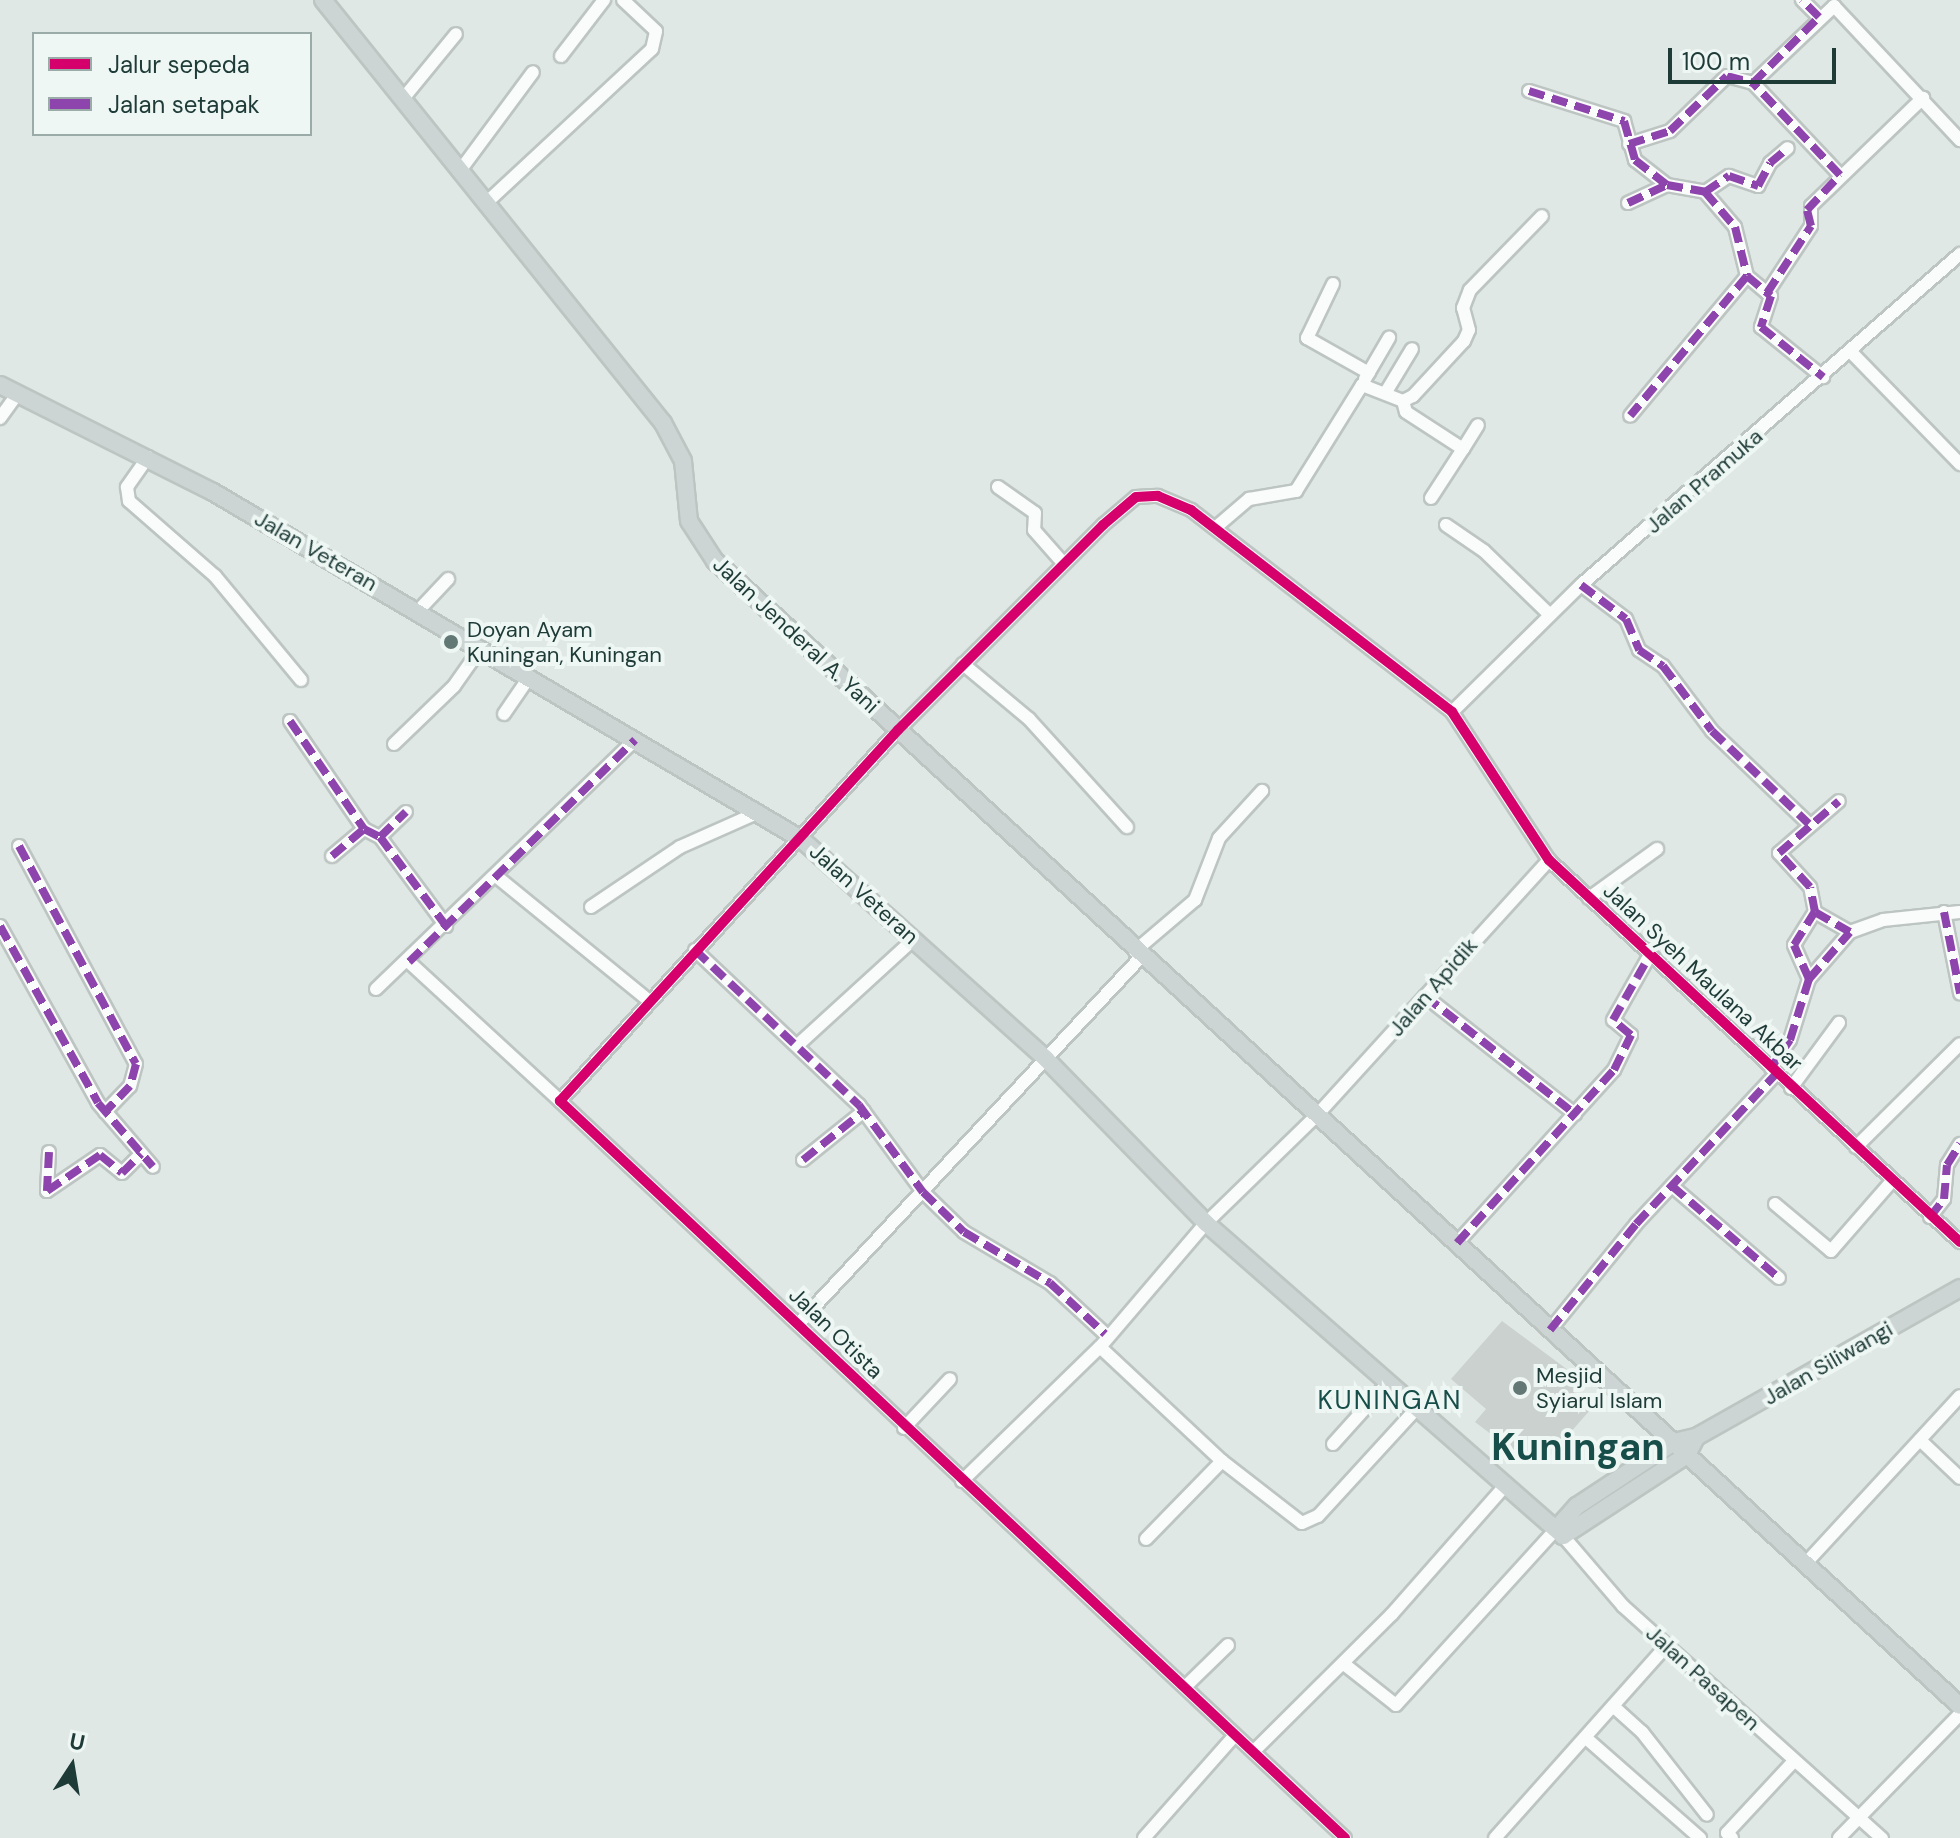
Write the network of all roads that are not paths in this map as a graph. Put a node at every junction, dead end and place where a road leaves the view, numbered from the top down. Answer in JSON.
{"nodes":[{"id":1,"x":323,"y":0,"type":"edge"},
{"id":2,"x":604,"y":0,"type":"edge"},
{"id":3,"x":623,"y":0,"type":"edge"},
{"id":4,"x":1802,"y":0,"type":"edge"},
{"id":5,"x":1838,"y":3,"type":"edge"},
{"id":6,"x":1819,"y":17,"type":"junction"},
{"id":7,"x":456,"y":34,"type":"dead end"},
{"id":8,"x":561,"y":56,"type":"dead end"},
{"id":9,"x":533,"y":72,"type":"dead end"},
{"id":10,"x":1753,"y":83,"type":"junction"},
{"id":11,"x":1529,"y":91,"type":"dead end"},
{"id":12,"x":1923,"y":98,"type":"junction"},
{"id":13,"x":402,"y":100,"type":"junction"},
{"id":14,"x":1960,"y":140,"type":"edge"},
{"id":15,"x":1629,"y":144,"type":"junction"},
{"id":16,"x":1788,"y":148,"type":"dead end"},
{"id":17,"x":459,"y":172,"type":"junction"},
{"id":18,"x":1840,"y":175,"type":"junction"},
{"id":19,"x":1667,"y":185,"type":"junction"},
{"id":20,"x":1705,"y":192,"type":"junction"},
{"id":21,"x":1628,"y":203,"type":"dead end"},
{"id":22,"x":485,"y":204,"type":"junction"},
{"id":23,"x":1542,"y":216,"type":"dead end"},
{"id":24,"x":1959,"y":256,"type":"edge"},
{"id":25,"x":1747,"y":276,"type":"junction"},
{"id":26,"x":1333,"y":284,"type":"dead end"},
{"id":27,"x":1767,"y":293,"type":"junction"},
{"id":28,"x":1389,"y":338,"type":"dead end"},
{"id":29,"x":1412,"y":349,"type":"dead end"},
{"id":30,"x":1852,"y":353,"type":"junction"},
{"id":31,"x":1369,"y":373,"type":"junction"},
{"id":32,"x":1823,"y":377,"type":"junction"},
{"id":33,"x":0,"y":385,"type":"edge"},
{"id":34,"x":1362,"y":385,"type":"junction"},
{"id":35,"x":1386,"y":392,"type":"junction"},
{"id":36,"x":16,"y":396,"type":"junction"},
{"id":37,"x":1403,"y":401,"type":"junction"},
{"id":38,"x":1630,"y":416,"type":"dead end"},
{"id":39,"x":0,"y":418,"type":"edge"},
{"id":40,"x":1478,"y":425,"type":"dead end"},
{"id":41,"x":1463,"y":449,"type":"junction"},
{"id":42,"x":148,"y":457,"type":"junction"},
{"id":43,"x":1960,"y":464,"type":"edge"},
{"id":44,"x":998,"y":487,"type":"dead end"},
{"id":45,"x":1431,"y":498,"type":"dead end"},
{"id":46,"x":1446,"y":525,"type":"dead end"},
{"id":47,"x":1215,"y":528,"type":"junction"},
{"id":48,"x":1064,"y":564,"type":"junction"},
{"id":49,"x":448,"y":579,"type":"dead end"},
{"id":50,"x":1581,"y":585,"type":"junction"},
{"id":51,"x":418,"y":611,"type":"junction"},
{"id":52,"x":1549,"y":614,"type":"junction"},
{"id":53,"x":480,"y":649,"type":"junction"},
{"id":54,"x":963,"y":664,"type":"junction"},
{"id":55,"x":528,"y":679,"type":"junction"},
{"id":56,"x":301,"y":680,"type":"dead end"},
{"id":57,"x":1452,"y":712,"type":"junction"},
{"id":58,"x":504,"y":714,"type":"dead end"},
{"id":59,"x":290,"y":721,"type":"dead end"},
{"id":60,"x":898,"y":730,"type":"junction"},
{"id":61,"x":635,"y":740,"type":"junction"},
{"id":62,"x":394,"y":744,"type":"dead end"},
{"id":63,"x":1262,"y":791,"type":"dead end"},
{"id":64,"x":1839,"y":801,"type":"dead end"},
{"id":65,"x":406,"y":812,"type":"dead end"},
{"id":66,"x":759,"y":812,"type":"junction"},
{"id":67,"x":1809,"y":824,"type":"junction"},
{"id":68,"x":1127,"y":827,"type":"dead end"},
{"id":69,"x":364,"y":829,"type":"junction"},
{"id":70,"x":380,"y":837,"type":"junction"},
{"id":71,"x":801,"y":839,"type":"junction"},
{"id":72,"x":19,"y":846,"type":"dead end"},
{"id":73,"x":1657,"y":849,"type":"dead end"},
{"id":74,"x":332,"y":856,"type":"dead end"},
{"id":75,"x":1549,"y":860,"type":"junction"},
{"id":76,"x":496,"y":876,"type":"junction"},
{"id":77,"x":1589,"y":898,"type":"junction"},
{"id":78,"x":591,"y":907,"type":"dead end"},
{"id":79,"x":1815,"y":912,"type":"junction"},
{"id":80,"x":1960,"y":912,"type":"edge"},
{"id":81,"x":1938,"y":913,"type":"junction"},
{"id":82,"x":0,"y":926,"type":"edge"},
{"id":83,"x":446,"y":926,"type":"junction"},
{"id":84,"x":1850,"y":932,"type":"junction"},
{"id":85,"x":914,"y":939,"type":"junction"},
{"id":86,"x":695,"y":950,"type":"junction"},
{"id":87,"x":1138,"y":954,"type":"junction"},
{"id":88,"x":1650,"y":955,"type":"junction"},
{"id":89,"x":409,"y":962,"type":"junction"},
{"id":90,"x":1809,"y":979,"type":"junction"},
{"id":91,"x":376,"y":989,"type":"dead end"},
{"id":92,"x":1960,"y":993,"type":"edge"},
{"id":93,"x":1425,"y":996,"type":"junction"},
{"id":94,"x":648,"y":1000,"type":"junction"},
{"id":95,"x":1839,"y":1023,"type":"dead end"},
{"id":96,"x":800,"y":1043,"type":"junction"},
{"id":97,"x":1956,"y":1046,"type":"edge"},
{"id":98,"x":1046,"y":1059,"type":"junction"},
{"id":99,"x":1774,"y":1071,"type":"junction"},
{"id":100,"x":1791,"y":1088,"type":"junction"},
{"id":101,"x":560,"y":1101,"type":"junction"},
{"id":102,"x":864,"y":1111,"type":"junction"},
{"id":103,"x":105,"y":1112,"type":"junction"},
{"id":104,"x":1575,"y":1114,"type":"junction"},
{"id":105,"x":1317,"y":1115,"type":"junction"},
{"id":106,"x":1960,"y":1144,"type":"edge"},
{"id":107,"x":1856,"y":1147,"type":"junction"},
{"id":108,"x":49,"y":1152,"type":"dead end"},
{"id":109,"x":141,"y":1154,"type":"junction"},
{"id":110,"x":803,"y":1160,"type":"dead end"},
{"id":111,"x":153,"y":1167,"type":"dead end"},
{"id":112,"x":1892,"y":1181,"type":"junction"},
{"id":113,"x":1672,"y":1186,"type":"junction"},
{"id":114,"x":923,"y":1192,"type":"junction"},
{"id":115,"x":1775,"y":1204,"type":"dead end"},
{"id":116,"x":1930,"y":1217,"type":"junction"},
{"id":117,"x":1206,"y":1223,"type":"junction"},
{"id":118,"x":1960,"y":1242,"type":"edge"},
{"id":119,"x":1457,"y":1243,"type":"junction"},
{"id":120,"x":1779,"y":1278,"type":"dead end"},
{"id":121,"x":1960,"y":1288,"type":"edge"},
{"id":122,"x":799,"y":1323,"type":"junction"},
{"id":123,"x":1550,"y":1330,"type":"junction"},
{"id":124,"x":1102,"y":1340,"type":"junction"},
{"id":125,"x":950,"y":1379,"type":"dead end"},
{"id":126,"x":1387,"y":1384,"type":"junction"},
{"id":127,"x":1960,"y":1396,"type":"edge"},
{"id":128,"x":1416,"y":1409,"type":"junction"},
{"id":129,"x":904,"y":1428,"type":"junction"},
{"id":130,"x":1696,"y":1437,"type":"junction"},
{"id":131,"x":1920,"y":1440,"type":"junction"},
{"id":132,"x":1674,"y":1442,"type":"junction"},
{"id":133,"x":1333,"y":1444,"type":"dead end"},
{"id":134,"x":1687,"y":1455,"type":"junction"},
{"id":135,"x":1222,"y":1461,"type":"junction"},
{"id":136,"x":1960,"y":1478,"type":"edge"},
{"id":137,"x":962,"y":1481,"type":"junction"},
{"id":138,"x":1504,"y":1487,"type":"junction"},
{"id":139,"x":1560,"y":1532,"type":"junction"},
{"id":140,"x":1146,"y":1539,"type":"dead end"},
{"id":141,"x":1806,"y":1563,"type":"junction"},
{"id":142,"x":1228,"y":1645,"type":"dead end"},
{"id":143,"x":1666,"y":1646,"type":"junction"},
{"id":144,"x":1344,"y":1664,"type":"junction"},
{"id":145,"x":1185,"y":1687,"type":"junction"},
{"id":146,"x":1613,"y":1706,"type":"junction"},
{"id":147,"x":1960,"y":1706,"type":"edge"},
{"id":148,"x":1960,"y":1714,"type":"edge"},
{"id":149,"x":1235,"y":1735,"type":"junction"},
{"id":150,"x":1586,"y":1738,"type":"junction"},
{"id":151,"x":1256,"y":1749,"type":"junction"},
{"id":152,"x":1794,"y":1761,"type":"junction"},
{"id":153,"x":1707,"y":1815,"type":"dead end"},
{"id":154,"x":1859,"y":1818,"type":"junction"},
{"id":155,"x":1336,"y":1835,"type":"edge"},
{"id":156,"x":1727,"y":1836,"type":"edge"},
{"id":157,"x":1144,"y":1838,"type":"edge"},
{"id":158,"x":1495,"y":1838,"type":"edge"},
{"id":159,"x":1700,"y":1838,"type":"edge"},
{"id":160,"x":1839,"y":1838,"type":"edge"},
{"id":161,"x":1882,"y":1838,"type":"edge"}],
"edges":[{"from":1,"to":13,"type":"main road","name":"Jalan Jenderal A. Yani"},
{"from":2,"to":8,"type":"street"},
{"from":3,"to":22,"type":"street"},
{"from":4,"to":6,"type":"street"},
{"from":5,"to":6,"type":"street"},
{"from":5,"to":12,"type":"street"},
{"from":6,"to":10,"type":"street"},
{"from":7,"to":13,"type":"street"},
{"from":9,"to":17,"type":"street"},
{"from":10,"to":15,"type":"street"},
{"from":10,"to":18,"type":"street"},
{"from":11,"to":15,"type":"street"},
{"from":12,"to":14,"type":"street"},
{"from":12,"to":18,"type":"street"},
{"from":13,"to":17,"type":"main road","name":"Jalan Jenderal A. Yani"},
{"from":15,"to":19,"type":"street"},
{"from":16,"to":20,"type":"street"},
{"from":17,"to":22,"type":"main road","name":"Jalan Jenderal A. Yani"},
{"from":18,"to":27,"type":"street"},
{"from":19,"to":20,"type":"street"},
{"from":19,"to":21,"type":"street"},
{"from":20,"to":25,"type":"street"},
{"from":22,"to":60,"type":"main road","name":"Jalan Jenderal A. Yani"},
{"from":23,"to":37,"type":"street"},
{"from":24,"to":30,"type":"street","name":"Jalan Pramuka"},
{"from":25,"to":27,"type":"street"},
{"from":25,"to":38,"type":"street"},
{"from":26,"to":31,"type":"street"},
{"from":27,"to":32,"type":"street"},
{"from":28,"to":31,"type":"street"},
{"from":29,"to":35,"type":"street"},
{"from":30,"to":32,"type":"street","name":"Jalan Pramuka"},
{"from":30,"to":43,"type":"street"},
{"from":31,"to":34,"type":"street"},
{"from":32,"to":50,"type":"street","name":"Jalan Pramuka"},
{"from":33,"to":36,"type":"main road","name":"Jalan Veteran"},
{"from":34,"to":35,"type":"street"},
{"from":34,"to":47,"type":"street"},
{"from":35,"to":37,"type":"street"},
{"from":36,"to":39,"type":"street"},
{"from":36,"to":42,"type":"main road","name":"Jalan Veteran"},
{"from":37,"to":41,"type":"street"},
{"from":40,"to":41,"type":"street"},
{"from":41,"to":45,"type":"street"},
{"from":42,"to":51,"type":"main road","name":"Jalan Veteran"},
{"from":42,"to":56,"type":"street"},
{"from":44,"to":48,"type":"street"},
{"from":46,"to":52,"type":"street"},
{"from":47,"to":48,"type":"street","name":"Jalan Syeh Maulana Akbar"},
{"from":47,"to":57,"type":"street","name":"Jalan Syeh Maulana Akbar"},
{"from":48,"to":54,"type":"street","name":"Jalan Syeh Maulana Akbar"},
{"from":49,"to":51,"type":"street"},
{"from":50,"to":52,"type":"street","name":"Jalan Pramuka"},
{"from":50,"to":67,"type":"street"},
{"from":51,"to":53,"type":"main road","name":"Jalan Veteran"},
{"from":52,"to":57,"type":"street","name":"Jalan Pramuka"},
{"from":53,"to":55,"type":"main road","name":"Jalan Veteran"},
{"from":53,"to":62,"type":"street"},
{"from":54,"to":60,"type":"street","name":"Jalan Syeh Maulana Akbar"},
{"from":54,"to":68,"type":"street"},
{"from":55,"to":58,"type":"street"},
{"from":55,"to":61,"type":"main road","name":"Jalan Veteran"},
{"from":57,"to":75,"type":"street","name":"Jalan Syeh Maulana Akbar"},
{"from":59,"to":69,"type":"street"},
{"from":60,"to":71,"type":"street","name":"Jalan Syeh Maulana Akbar"},
{"from":60,"to":87,"type":"main road","name":"Jalan Jenderal A. Yani"},
{"from":61,"to":66,"type":"main road","name":"Jalan Veteran"},
{"from":61,"to":76,"type":"street"},
{"from":63,"to":87,"type":"street"},
{"from":64,"to":67,"type":"street"},
{"from":65,"to":70,"type":"street"},
{"from":66,"to":71,"type":"main road","name":"Jalan Veteran"},
{"from":66,"to":78,"type":"street"},
{"from":67,"to":79,"type":"street"},
{"from":69,"to":70,"type":"street"},
{"from":69,"to":74,"type":"street"},
{"from":70,"to":83,"type":"street"},
{"from":71,"to":85,"type":"main road","name":"Jalan Veteran"},
{"from":71,"to":86,"type":"street"},
{"from":72,"to":103,"type":"street"},
{"from":73,"to":77,"type":"street"},
{"from":75,"to":77,"type":"street","name":"Jalan Syeh Maulana Akbar"},
{"from":75,"to":93,"type":"street","name":"Jalan Apidik"},
{"from":76,"to":83,"type":"street"},
{"from":76,"to":94,"type":"street"},
{"from":77,"to":88,"type":"street","name":"Jalan Syeh Maulana Akbar"},
{"from":79,"to":84,"type":"street"},
{"from":79,"to":90,"type":"street"},
{"from":80,"to":81,"type":"street"},
{"from":81,"to":84,"type":"street"},
{"from":81,"to":92,"type":"street"},
{"from":82,"to":103,"type":"street"},
{"from":83,"to":89,"type":"street"},
{"from":84,"to":90,"type":"street"},
{"from":85,"to":96,"type":"street"},
{"from":85,"to":98,"type":"main road","name":"Jalan Veteran"},
{"from":86,"to":94,"type":"street"},
{"from":86,"to":96,"type":"street"},
{"from":87,"to":98,"type":"street"},
{"from":87,"to":105,"type":"main road","name":"Jalan Jenderal A. Yani"},
{"from":88,"to":99,"type":"street","name":"Jalan Syeh Maulana Akbar"},
{"from":88,"to":104,"type":"street"},
{"from":89,"to":91,"type":"street"},
{"from":89,"to":101,"type":"street","name":"Jalan Otista"},
{"from":90,"to":99,"type":"street"},
{"from":93,"to":104,"type":"street"},
{"from":93,"to":105,"type":"street","name":"Jalan Apidik"},
{"from":94,"to":101,"type":"street"},
{"from":95,"to":100,"type":"street"},
{"from":96,"to":102,"type":"street"},
{"from":97,"to":107,"type":"street"},
{"from":98,"to":114,"type":"street"},
{"from":98,"to":117,"type":"main road","name":"Jalan Veteran"},
{"from":99,"to":100,"type":"street","name":"Jalan Syeh Maulana Akbar"},
{"from":99,"to":113,"type":"street"},
{"from":100,"to":107,"type":"street","name":"Jalan Syeh Maulana Akbar"},
{"from":101,"to":122,"type":"street","name":"Jalan Otista"},
{"from":102,"to":110,"type":"street"},
{"from":102,"to":114,"type":"street"},
{"from":103,"to":109,"type":"street"},
{"from":104,"to":119,"type":"street"},
{"from":105,"to":117,"type":"street","name":"Jalan Apidik"},
{"from":105,"to":119,"type":"main road","name":"Jalan Jenderal A. Yani"},
{"from":106,"to":116,"type":"street"},
{"from":107,"to":112,"type":"street","name":"Jalan Syeh Maulana Akbar"},
{"from":108,"to":109,"type":"street"},
{"from":109,"to":111,"type":"street"},
{"from":112,"to":115,"type":"street"},
{"from":112,"to":116,"type":"street","name":"Jalan Syeh Maulana Akbar"},
{"from":113,"to":120,"type":"street"},
{"from":113,"to":123,"type":"street"},
{"from":114,"to":122,"type":"street"},
{"from":114,"to":124,"type":"street"},
{"from":116,"to":118,"type":"street","name":"Jalan Syeh Maulana Akbar"},
{"from":117,"to":124,"type":"street","name":"Jalan Apidik"},
{"from":117,"to":126,"type":"main road","name":"Jalan Veteran"},
{"from":119,"to":123,"type":"main road","name":"Jalan Jenderal A. Yani"},
{"from":121,"to":130,"type":"main road","name":"Jalan Siliwangi"},
{"from":122,"to":129,"type":"street","name":"Jalan Otista"},
{"from":123,"to":132,"type":"main road","name":"Jalan Jenderal A. Yani"},
{"from":124,"to":135,"type":"street"},
{"from":124,"to":137,"type":"street","name":"Jalan Apidik"},
{"from":125,"to":129,"type":"street"},
{"from":126,"to":128,"type":"main road","name":"Jalan Veteran"},
{"from":126,"to":133,"type":"street"},
{"from":127,"to":131,"type":"street"},
{"from":128,"to":135,"type":"street"},
{"from":128,"to":138,"type":"main road","name":"Jalan Veteran"},
{"from":129,"to":137,"type":"street","name":"Jalan Otista"},
{"from":130,"to":132,"type":"main road","name":"Jalan Siliwangi"},
{"from":130,"to":134,"type":"main road"},
{"from":131,"to":136,"type":"street"},
{"from":131,"to":141,"type":"street"},
{"from":132,"to":134,"type":"main road","name":"Jalan Jenderal A. Yani"},
{"from":132,"to":139,"type":"main road","name":"Jalan Siliwangi"},
{"from":134,"to":139,"type":"main road"},
{"from":134,"to":141,"type":"main road","name":"Jalan Jenderal A. Yani"},
{"from":135,"to":140,"type":"street"},
{"from":137,"to":145,"type":"street","name":"Jalan Otista"},
{"from":138,"to":139,"type":"main road","name":"Jalan Veteran"},
{"from":138,"to":144,"type":"street"},
{"from":139,"to":143,"type":"street","name":"Jalan Pasapen"},
{"from":139,"to":144,"type":"street"},
{"from":141,"to":147,"type":"main road","name":"Jalan Jenderal A. Yani"},
{"from":142,"to":145,"type":"street"},
{"from":143,"to":146,"type":"street"},
{"from":143,"to":152,"type":"street","name":"Jalan Pasapen"},
{"from":144,"to":151,"type":"street"},
{"from":145,"to":149,"type":"street","name":"Jalan Otista"},
{"from":146,"to":150,"type":"street"},
{"from":146,"to":153,"type":"street"},
{"from":148,"to":154,"type":"street"},
{"from":149,"to":151,"type":"street","name":"Jalan Otista"},
{"from":149,"to":157,"type":"street"},
{"from":150,"to":158,"type":"street"},
{"from":150,"to":159,"type":"street"},
{"from":151,"to":155,"type":"street","name":"Jalan Otista"},
{"from":152,"to":154,"type":"street","name":"Jalan Pasapen"},
{"from":152,"to":156,"type":"street"},
{"from":154,"to":160,"type":"street"},
{"from":154,"to":161,"type":"street","name":"Jalan Pasapen"}]}
